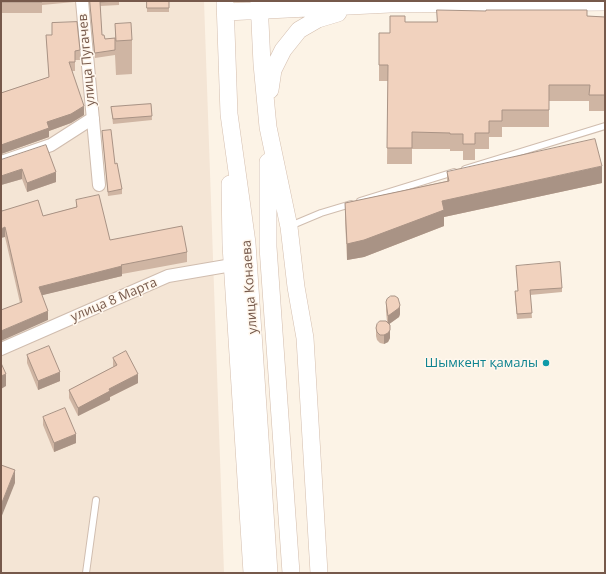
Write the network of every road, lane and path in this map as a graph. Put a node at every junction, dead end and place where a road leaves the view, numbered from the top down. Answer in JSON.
{"nodes":[{"id":1,"x":82,"y":1,"type":"edge"},
{"id":2,"x":390,"y":2,"type":"edge"},
{"id":3,"x":605,"y":2,"type":"edge"},
{"id":4,"x":357,"y":3,"type":"edge"},
{"id":5,"x":260,"y":6,"type":"edge"},
{"id":6,"x":225,"y":7,"type":"edge"},
{"id":7,"x":266,"y":108,"type":"junction"},
{"id":8,"x":230,"y":114,"type":"junction"},
{"id":9,"x":93,"y":118,"type":"junction"},
{"id":10,"x":605,"y":126,"type":"edge"},
{"id":11,"x":268,"y":127,"type":"junction"},
{"id":12,"x":1,"y":162,"type":"edge"},
{"id":13,"x":99,"y":185,"type":"dead end"},
{"id":14,"x":289,"y":227,"type":"junction"},
{"id":15,"x":232,"y":265,"type":"junction"},
{"id":16,"x":1,"y":349,"type":"edge"},
{"id":17,"x":96,"y":500,"type":"dead end"},
{"id":18,"x":86,"y":573,"type":"edge"},
{"id":19,"x":252,"y":573,"type":"edge"},
{"id":20,"x":269,"y":573,"type":"edge"},
{"id":21,"x":291,"y":573,"type":"edge"},
{"id":22,"x":320,"y":573,"type":"edge"}],
"edges":[{"from":1,"to":9,"type":"street","name":"улица Пугачев"},
{"from":2,"to":3,"type":"main road"},
{"from":2,"to":4,"type":"main road"},
{"from":4,"to":5,"type":"main road"},
{"from":4,"to":7,"type":"main road"},
{"from":5,"to":6,"type":"main road"},
{"from":5,"to":7,"type":"main road","name":"улица Конаева"},
{"from":6,"to":8,"type":"main road","name":"улица Конаева"},
{"from":7,"to":11,"type":"main road","name":"улица Конаева"},
{"from":8,"to":15,"type":"main road"},
{"from":8,"to":20,"type":"main road","name":"улица Конаева"},
{"from":9,"to":12,"type":"street","name":"улица Пугачев"},
{"from":9,"to":13,"type":"street","name":"улица Пугачев"},
{"from":10,"to":14,"type":"lane"},
{"from":11,"to":14,"type":"main road","name":"улица Конаева"},
{"from":11,"to":21,"type":"main road","name":"улица Конаева"},
{"from":14,"to":22,"type":"main road","name":"улица Конаева"},
{"from":15,"to":16,"type":"street","name":"улица 8 Марта"},
{"from":15,"to":19,"type":"main road"},
{"from":17,"to":18,"type":"lane"}]}
